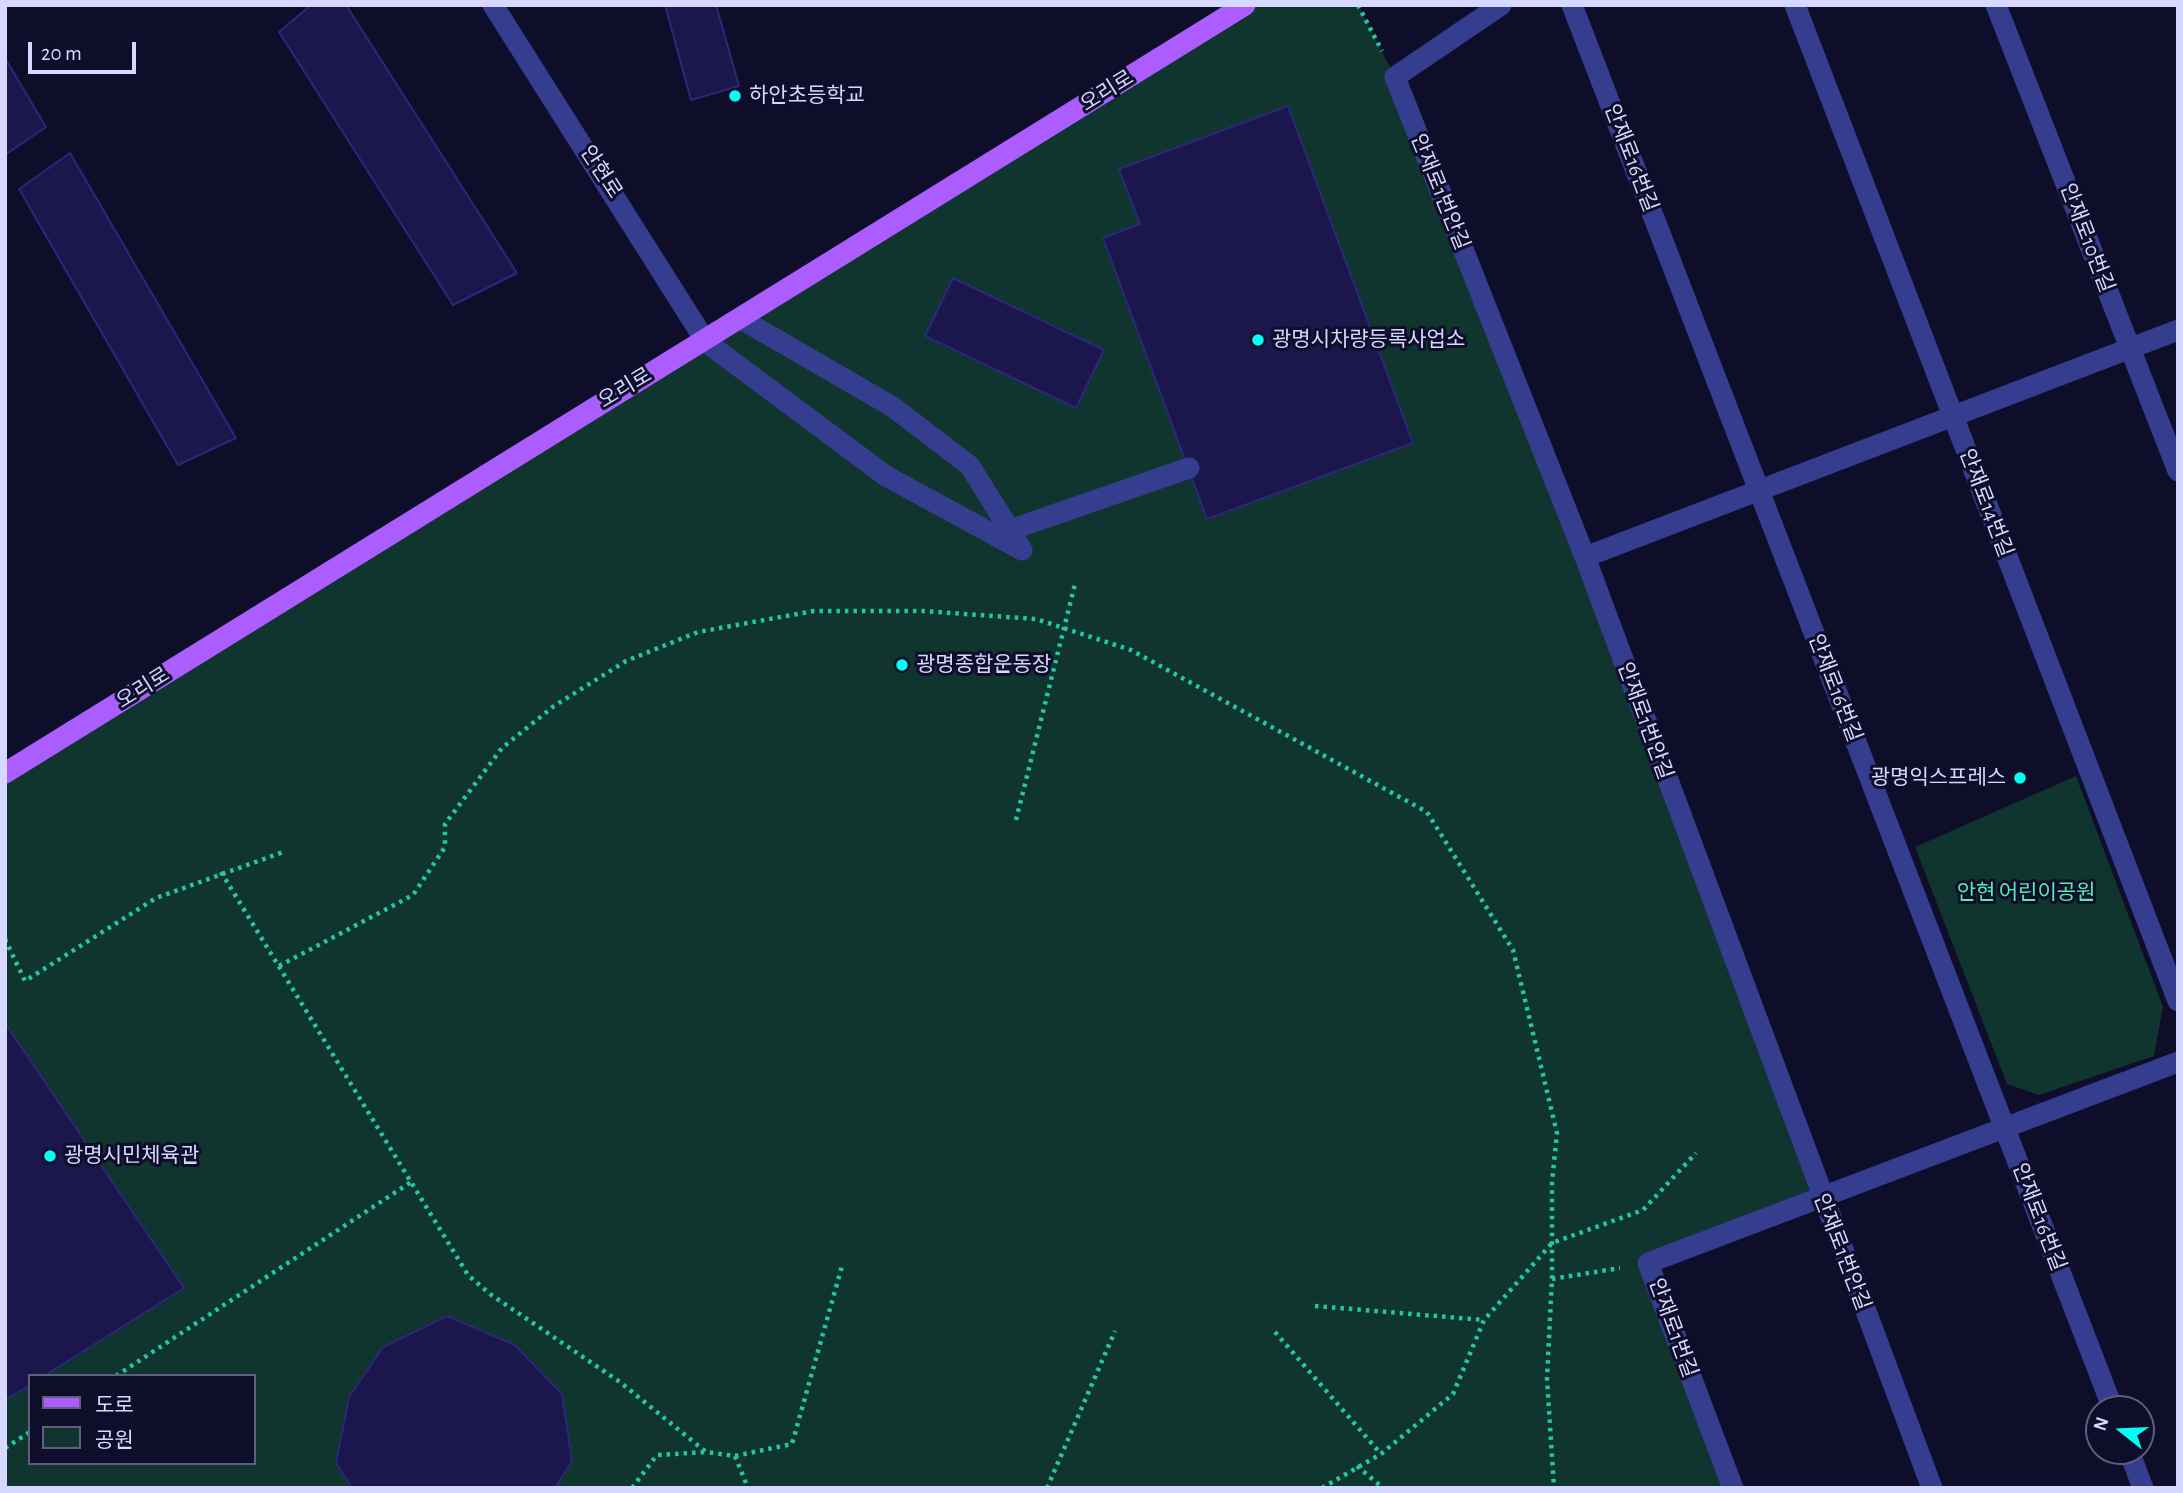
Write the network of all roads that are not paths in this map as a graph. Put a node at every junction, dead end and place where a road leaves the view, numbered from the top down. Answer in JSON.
{"nodes":[{"id":1,"x":494,"y":5,"type":"edge"},
{"id":2,"x":1245,"y":5,"type":"edge"},
{"id":3,"x":1501,"y":5,"type":"edge"},
{"id":4,"x":1572,"y":5,"type":"edge"},
{"id":5,"x":1794,"y":5,"type":"edge"},
{"id":6,"x":1996,"y":5,"type":"edge"},
{"id":7,"x":741,"y":319,"type":"junction"},
{"id":8,"x":2178,"y":330,"type":"edge"},
{"id":9,"x":706,"y":342,"type":"junction"},
{"id":10,"x":2130,"y":348,"type":"junction"},
{"id":11,"x":1952,"y":416,"type":"junction"},
{"id":12,"x":1189,"y":468,"type":"dead end"},
{"id":13,"x":2178,"y":471,"type":"edge"},
{"id":14,"x":1759,"y":490,"type":"junction"},
{"id":15,"x":1010,"y":530,"type":"junction"},
{"id":16,"x":1585,"y":557,"type":"junction"},
{"id":17,"x":5,"y":773,"type":"edge"},
{"id":18,"x":2178,"y":1001,"type":"edge"},
{"id":19,"x":2178,"y":1062,"type":"edge"},
{"id":20,"x":2005,"y":1127,"type":"junction"},
{"id":21,"x":1821,"y":1197,"type":"junction"},
{"id":22,"x":2108,"y":1395,"type":"edge"},
{"id":23,"x":2134,"y":1465,"type":"edge"},
{"id":24,"x":1733,"y":1488,"type":"edge"},
{"id":25,"x":1931,"y":1488,"type":"edge"},
{"id":26,"x":2143,"y":1488,"type":"edge"}],
"edges":[{"from":1,"to":9,"type":"street","name":"안현로"},
{"from":2,"to":7,"type":"main road","name":"오리로"},
{"from":3,"to":16,"type":"street","name":"안재로1번안길"},
{"from":4,"to":14,"type":"street","name":"안재로16번길"},
{"from":5,"to":11,"type":"street","name":"안재로14번길"},
{"from":6,"to":10,"type":"street","name":"안재로10번길"},
{"from":7,"to":9,"type":"main road","name":"오리로"},
{"from":7,"to":15,"type":"street"},
{"from":8,"to":10,"type":"street"},
{"from":9,"to":15,"type":"street"},
{"from":9,"to":17,"type":"main road","name":"오리로"},
{"from":10,"to":11,"type":"street"},
{"from":10,"to":13,"type":"street","name":"안재로10번길"},
{"from":11,"to":14,"type":"street"},
{"from":11,"to":18,"type":"street","name":"안재로14번길"},
{"from":12,"to":15,"type":"street"},
{"from":14,"to":16,"type":"street"},
{"from":14,"to":20,"type":"street","name":"안재로16번길"},
{"from":16,"to":21,"type":"street","name":"안재로1번안길"},
{"from":19,"to":20,"type":"street","name":"안재로1번길"},
{"from":20,"to":21,"type":"street","name":"안재로1번길"},
{"from":20,"to":22,"type":"street","name":"안재로16번길"},
{"from":21,"to":24,"type":"street","name":"안재로1번길"},
{"from":21,"to":25,"type":"street","name":"안재로1번안길"},
{"from":23,"to":26,"type":"street"}]}
